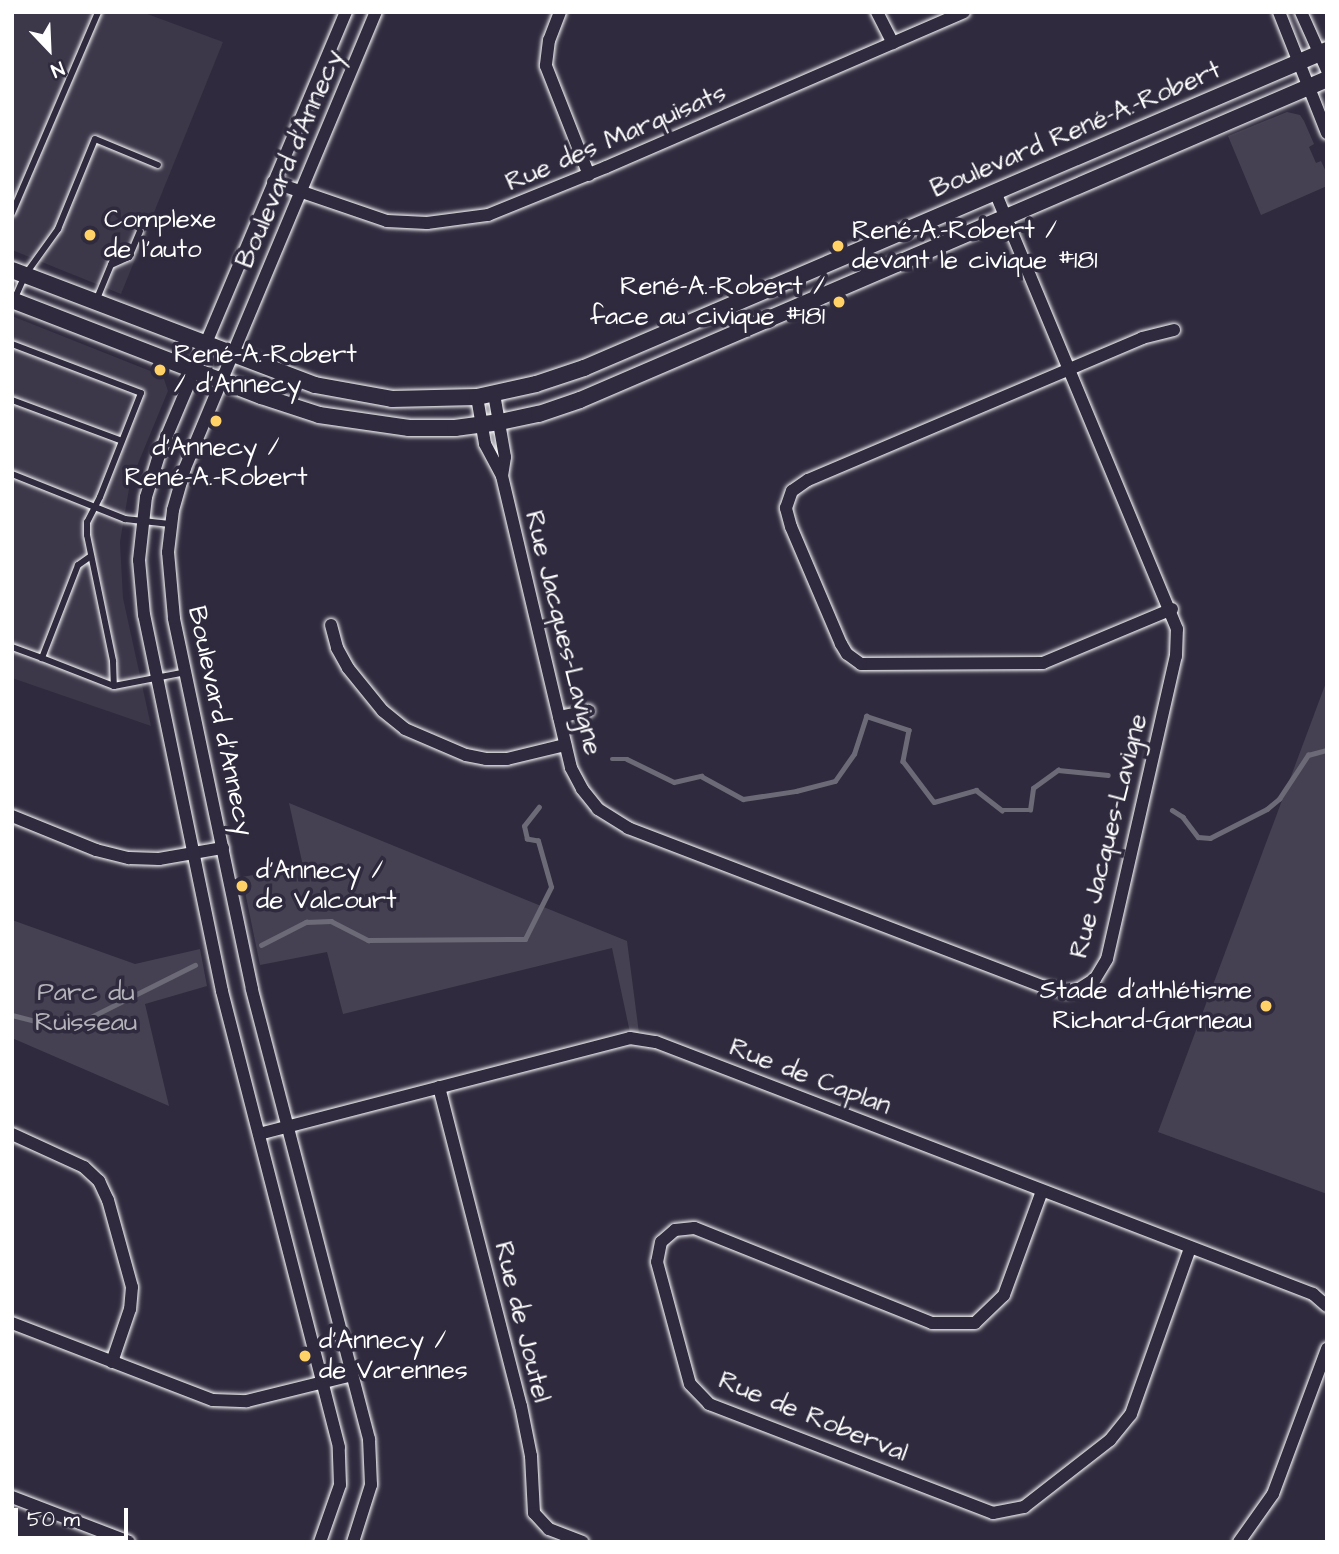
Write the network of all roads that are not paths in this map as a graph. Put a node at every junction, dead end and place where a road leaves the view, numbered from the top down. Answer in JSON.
{"nodes":[{"id":1,"x":98,"y":12,"type":"edge"},
{"id":2,"x":346,"y":12,"type":"edge"},
{"id":3,"x":376,"y":12,"type":"edge"},
{"id":4,"x":561,"y":12,"type":"edge"},
{"id":5,"x":877,"y":12,"type":"edge"},
{"id":6,"x":964,"y":12,"type":"edge"},
{"id":7,"x":1279,"y":12,"type":"edge"},
{"id":8,"x":1301,"y":12,"type":"edge"},
{"id":9,"x":893,"y":43,"type":"junction"},
{"id":10,"x":1323,"y":51,"type":"edge"},
{"id":11,"x":1299,"y":61,"type":"junction"},
{"id":12,"x":1327,"y":70,"type":"edge"},
{"id":13,"x":1327,"y":79,"type":"edge"},
{"id":14,"x":1308,"y":88,"type":"junction"},
{"id":15,"x":1327,"y":133,"type":"edge"},
{"id":16,"x":158,"y":165,"type":"dead end"},
{"id":17,"x":589,"y":174,"type":"junction"},
{"id":18,"x":273,"y":182,"type":"junction"},
{"id":19,"x":995,"y":192,"type":"junction"},
{"id":20,"x":301,"y":193,"type":"junction"},
{"id":21,"x":12,"y":213,"type":"edge"},
{"id":22,"x":1006,"y":218,"type":"junction"},
{"id":23,"x":140,"y":231,"type":"dead end"},
{"id":24,"x":115,"y":255,"type":"dead end"},
{"id":25,"x":111,"y":265,"type":"junction"},
{"id":26,"x":19,"y":272,"type":"edge"},
{"id":27,"x":13,"y":300,"type":"edge"},
{"id":28,"x":95,"y":303,"type":"junction"},
{"id":29,"x":1174,"y":330,"type":"dead end"},
{"id":30,"x":12,"y":344,"type":"edge"},
{"id":31,"x":205,"y":345,"type":"junction"},
{"id":32,"x":233,"y":355,"type":"junction"},
{"id":33,"x":1070,"y":368,"type":"junction"},
{"id":34,"x":195,"y":371,"type":"junction"},
{"id":35,"x":222,"y":381,"type":"junction"},
{"id":36,"x":495,"y":394,"type":"junction"},
{"id":37,"x":477,"y":397,"type":"junction"},
{"id":38,"x":12,"y":400,"type":"edge"},
{"id":39,"x":500,"y":422,"type":"junction"},
{"id":40,"x":481,"y":425,"type":"junction"},
{"id":41,"x":122,"y":442,"type":"junction"},
{"id":42,"x":12,"y":474,"type":"edge"},
{"id":43,"x":502,"y":476,"type":"junction"},
{"id":44,"x":94,"y":506,"type":"junction"},
{"id":45,"x":142,"y":520,"type":"junction"},
{"id":46,"x":170,"y":524,"type":"junction"},
{"id":47,"x":91,"y":556,"type":"junction"},
{"id":48,"x":1172,"y":609,"type":"junction"},
{"id":49,"x":331,"y":625,"type":"dead end"},
{"id":50,"x":12,"y":647,"type":"edge"},
{"id":51,"x":42,"y":658,"type":"junction"},
{"id":52,"x":186,"y":672,"type":"junction"},
{"id":53,"x":157,"y":678,"type":"junction"},
{"id":54,"x":114,"y":685,"type":"junction"},
{"id":55,"x":588,"y":710,"type":"dead end"},
{"id":56,"x":559,"y":717,"type":"junction"},
{"id":57,"x":565,"y":745,"type":"junction"},
{"id":58,"x":12,"y":816,"type":"edge"},
{"id":59,"x":223,"y":848,"type":"junction"},
{"id":60,"x":193,"y":853,"type":"junction"},
{"id":61,"x":439,"y":1087,"type":"junction"},
{"id":62,"x":288,"y":1126,"type":"junction"},
{"id":63,"x":12,"y":1134,"type":"edge"},
{"id":64,"x":259,"y":1134,"type":"junction"},
{"id":65,"x":1042,"y":1191,"type":"junction"},
{"id":66,"x":1190,"y":1248,"type":"junction"},
{"id":67,"x":1327,"y":1306,"type":"edge"},
{"id":68,"x":12,"y":1323,"type":"edge"},
{"id":69,"x":1327,"y":1349,"type":"edge"},
{"id":70,"x":112,"y":1362,"type":"junction"},
{"id":71,"x":352,"y":1375,"type":"junction"},
{"id":72,"x":323,"y":1382,"type":"junction"},
{"id":73,"x":12,"y":1497,"type":"edge"},
{"id":74,"x":129,"y":1542,"type":"edge"},
{"id":75,"x":320,"y":1542,"type":"edge"},
{"id":76,"x":353,"y":1542,"type":"edge"},
{"id":77,"x":583,"y":1542,"type":"edge"},
{"id":78,"x":1239,"y":1542,"type":"edge"}],
"edges":[{"from":1,"to":21,"type":"lane"},
{"from":2,"to":18,"type":"street","name":"Boulevard d'Annecy"},
{"from":3,"to":20,"type":"street","name":"Boulevard d'Annecy"},
{"from":4,"to":17,"type":"street"},
{"from":5,"to":9,"type":"street"},
{"from":6,"to":9,"type":"street","name":"Rue des Marquisats"},
{"from":7,"to":11,"type":"street"},
{"from":8,"to":10,"type":"street"},
{"from":9,"to":17,"type":"street","name":"Rue des Marquisats"},
{"from":10,"to":11,"type":"street","name":"Boulevard René-A.-Robert"},
{"from":10,"to":12,"type":"street"},
{"from":11,"to":14,"type":"street"},
{"from":11,"to":19,"type":"street","name":"Boulevard René-A.-Robert"},
{"from":13,"to":14,"type":"street","name":"Boulevard René-A.-Robert"},
{"from":14,"to":15,"type":"street"},
{"from":14,"to":22,"type":"street","name":"Boulevard René-A.-Robert"},
{"from":16,"to":26,"type":"lane"},
{"from":17,"to":20,"type":"street","name":"Rue des Marquisats"},
{"from":18,"to":20,"type":"street","name":"Rue des Marquisats"},
{"from":18,"to":31,"type":"street","name":"Boulevard d'Annecy"},
{"from":19,"to":22,"type":"street","name":"Rue Jacques-Lavigne"},
{"from":19,"to":36,"type":"street","name":"Boulevard René-A.-Robert"},
{"from":20,"to":32,"type":"street","name":"Boulevard d'Annecy"},
{"from":22,"to":33,"type":"street","name":"Rue Jacques-Lavigne"},
{"from":22,"to":39,"type":"street","name":"Boulevard René-A.-Robert"},
{"from":23,"to":25,"type":"lane"},
{"from":24,"to":25,"type":"lane"},
{"from":25,"to":28,"type":"lane"},
{"from":26,"to":27,"type":"lane"},
{"from":26,"to":28,"type":"street","name":"Boulevard René-A.-Robert"},
{"from":27,"to":34,"type":"street","name":"Boulevard René-A.-Robert"},
{"from":28,"to":31,"type":"street","name":"Boulevard René-A.-Robert"},
{"from":29,"to":33,"type":"street"},
{"from":30,"to":41,"type":"lane"},
{"from":31,"to":32,"type":"street","name":"Boulevard René-A.-Robert"},
{"from":31,"to":34,"type":"street","name":"Boulevard d'Annecy"},
{"from":32,"to":35,"type":"street","name":"Boulevard d'Annecy"},
{"from":32,"to":37,"type":"street","name":"Boulevard René-A.-Robert"},
{"from":33,"to":48,"type":"street","name":"Rue Jacques-Lavigne"},
{"from":33,"to":48,"type":"street"},
{"from":34,"to":35,"type":"street","name":"Boulevard René-A.-Robert"},
{"from":34,"to":45,"type":"street","name":"Boulevard d'Annecy"},
{"from":35,"to":40,"type":"street","name":"Boulevard René-A.-Robert"},
{"from":35,"to":46,"type":"street","name":"Boulevard d'Annecy"},
{"from":36,"to":37,"type":"street","name":"Boulevard René-A.-Robert"},
{"from":36,"to":39,"type":"street","name":"Rue Jacques-Lavigne"},
{"from":37,"to":40,"type":"street","name":"Rue Jacques-Lavigne"},
{"from":38,"to":41,"type":"lane"},
{"from":39,"to":40,"type":"street","name":"Boulevard René-A.-Robert"},
{"from":39,"to":43,"type":"street","name":"Rue Jacques-Lavigne"},
{"from":40,"to":43,"type":"street","name":"Rue Jacques-Lavigne"},
{"from":41,"to":44,"type":"lane"},
{"from":42,"to":44,"type":"lane"},
{"from":43,"to":56,"type":"street","name":"Rue Jacques-Lavigne"},
{"from":44,"to":45,"type":"lane"},
{"from":44,"to":47,"type":"lane"},
{"from":45,"to":46,"type":"lane"},
{"from":45,"to":53,"type":"street","name":"Boulevard d'Annecy"},
{"from":46,"to":52,"type":"street","name":"Boulevard d'Annecy"},
{"from":47,"to":51,"type":"lane"},
{"from":47,"to":54,"type":"lane"},
{"from":48,"to":57,"type":"street","name":"Rue Jacques-Lavigne"},
{"from":49,"to":57,"type":"street"},
{"from":50,"to":51,"type":"lane"},
{"from":51,"to":54,"type":"lane"},
{"from":52,"to":53,"type":"lane"},
{"from":52,"to":59,"type":"street","name":"Boulevard d'Annecy"},
{"from":53,"to":54,"type":"lane"},
{"from":53,"to":60,"type":"street","name":"Boulevard d'Annecy"},
{"from":55,"to":56,"type":"street"},
{"from":56,"to":57,"type":"street","name":"Rue Jacques-Lavigne"},
{"from":58,"to":60,"type":"street"},
{"from":59,"to":60,"type":"street"},
{"from":59,"to":62,"type":"street","name":"Boulevard d'Annecy"},
{"from":60,"to":64,"type":"street","name":"Boulevard d'Annecy"},
{"from":61,"to":62,"type":"street","name":"Rue de Caplan"},
{"from":61,"to":65,"type":"street","name":"Rue de Caplan"},
{"from":61,"to":77,"type":"street","name":"Rue de Joutel"},
{"from":62,"to":64,"type":"street","name":"Rue de Caplan"},
{"from":62,"to":71,"type":"street","name":"Boulevard d'Annecy"},
{"from":63,"to":70,"type":"street"},
{"from":64,"to":72,"type":"street","name":"Boulevard d'Annecy"},
{"from":65,"to":66,"type":"street","name":"Rue de Caplan"},
{"from":65,"to":66,"type":"street","name":"Rue de Roberval"},
{"from":66,"to":67,"type":"street","name":"Rue de Caplan"},
{"from":68,"to":70,"type":"street"},
{"from":69,"to":78,"type":"street"},
{"from":70,"to":72,"type":"street"},
{"from":71,"to":72,"type":"street"},
{"from":71,"to":76,"type":"street","name":"Boulevard d'Annecy"},
{"from":72,"to":75,"type":"street","name":"Boulevard d'Annecy"},
{"from":73,"to":74,"type":"street"}]}
